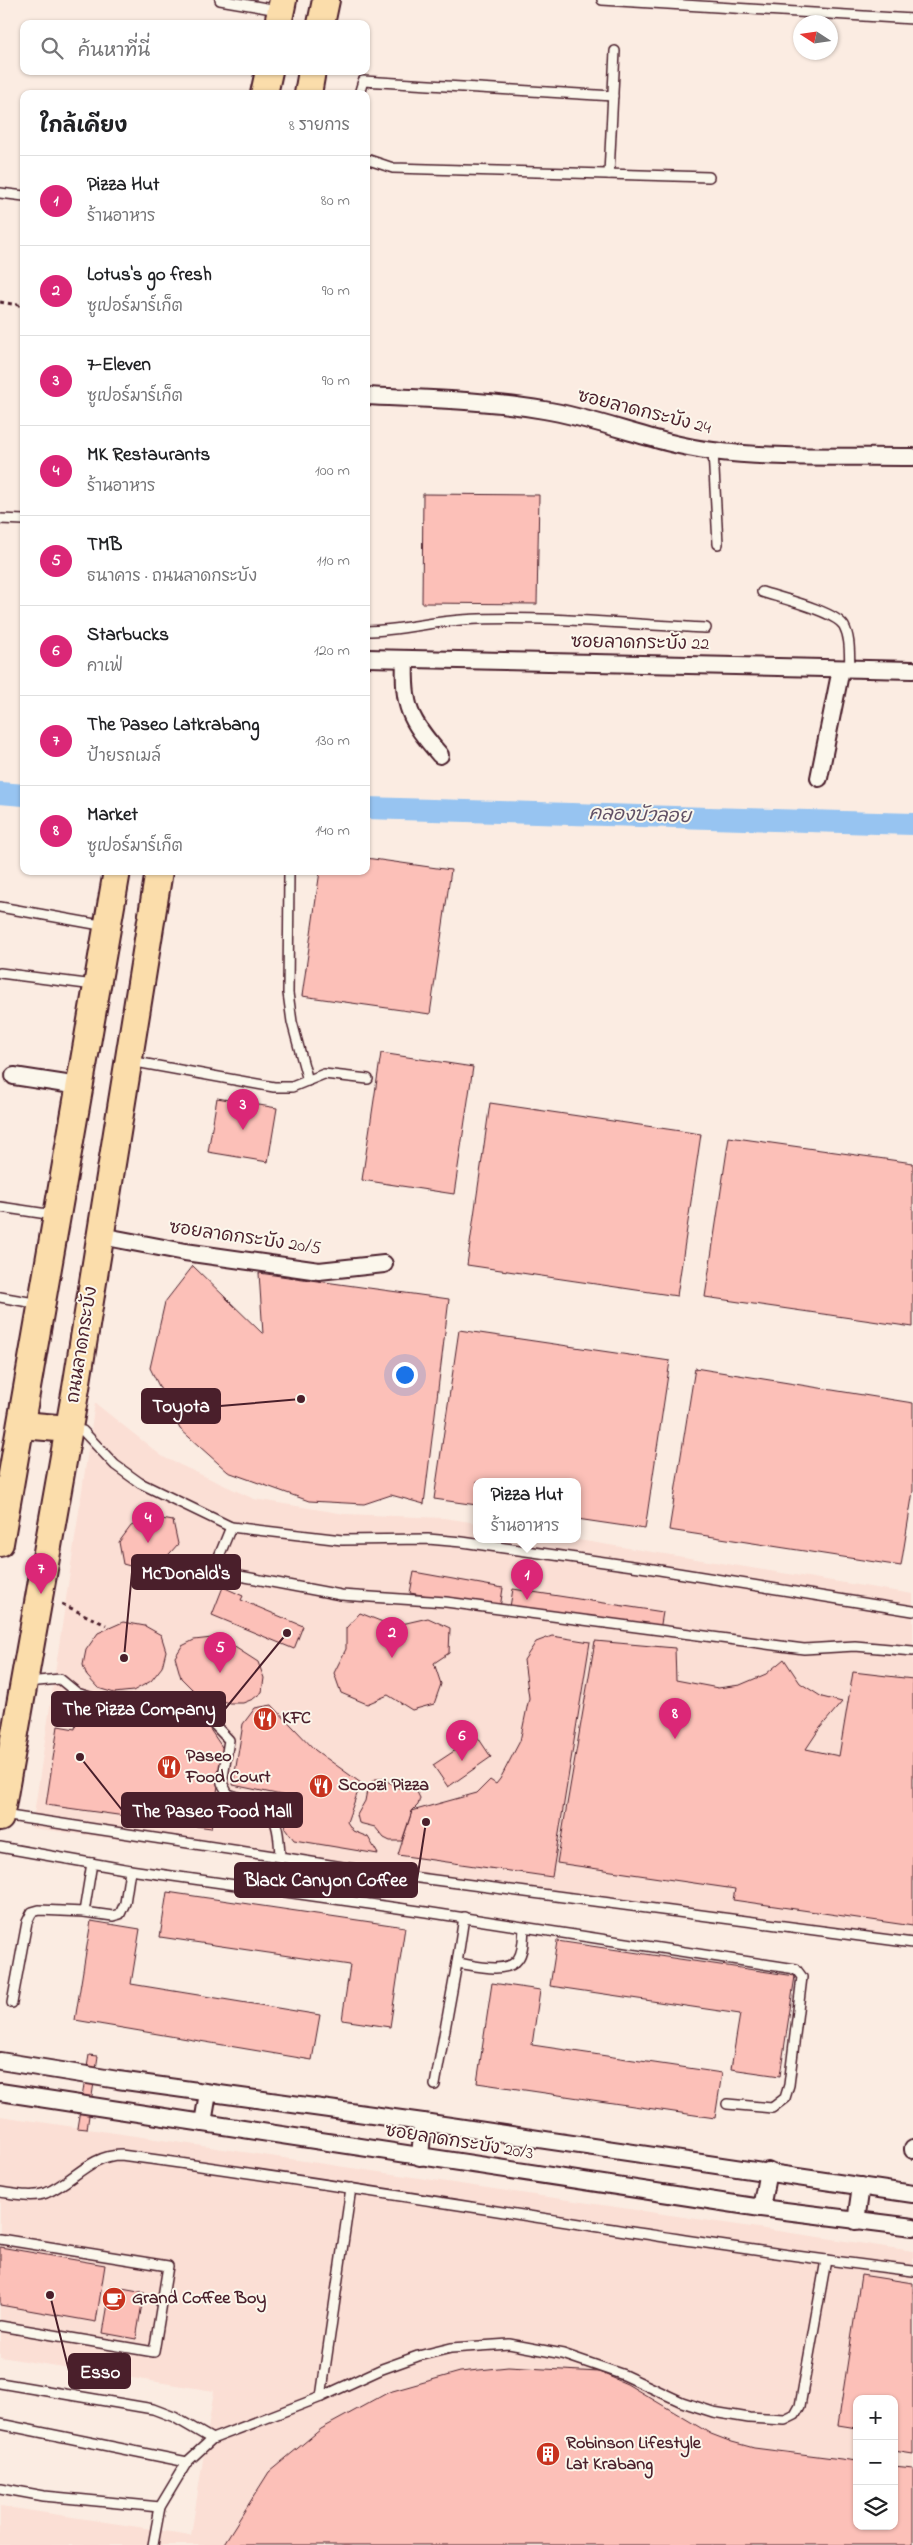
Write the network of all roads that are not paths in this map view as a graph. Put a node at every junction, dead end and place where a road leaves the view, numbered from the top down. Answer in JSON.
{"nodes":[{"id":1,"x":220,"y":0,"type":"edge"},
{"id":2,"x":326,"y":0,"type":"edge"},
{"id":3,"x":602,"y":0,"type":"edge"},
{"id":4,"x":281,"y":12,"type":"edge"},
{"id":5,"x":913,"y":19,"type":"edge"},
{"id":6,"x":322,"y":20,"type":"edge"},
{"id":7,"x":615,"y":51,"type":"dead end"},
{"id":8,"x":268,"y":75,"type":"edge"},
{"id":9,"x":311,"y":75,"type":"edge"},
{"id":10,"x":265,"y":90,"type":"edge"},
{"id":11,"x":309,"y":90,"type":"edge"},
{"id":12,"x":361,"y":90,"type":"edge"},
{"id":13,"x":613,"y":96,"type":"junction"},
{"id":14,"x":370,"y":160,"type":"edge"},
{"id":15,"x":609,"y":174,"type":"junction"},
{"id":16,"x":709,"y":177,"type":"dead end"},
{"id":17,"x":0,"y":193,"type":"edge"},
{"id":18,"x":20,"y":196,"type":"edge"},
{"id":19,"x":370,"y":396,"type":"edge"},
{"id":20,"x":713,"y":451,"type":"junction"},
{"id":21,"x":913,"y":458,"type":"edge"},
{"id":22,"x":0,"y":519,"type":"edge"},
{"id":23,"x":20,"y":520,"type":"edge"},
{"id":24,"x":718,"y":544,"type":"dead end"},
{"id":25,"x":762,"y":592,"type":"dead end"},
{"id":26,"x":706,"y":628,"type":"dead end"},
{"id":27,"x":370,"y":631,"type":"edge"},
{"id":28,"x":370,"y":658,"type":"edge"},
{"id":29,"x":405,"y":659,"type":"junction"},
{"id":30,"x":845,"y":669,"type":"junction"},
{"id":31,"x":913,"y":670,"type":"edge"},
{"id":32,"x":440,"y":755,"type":"dead end"},
{"id":33,"x":819,"y":778,"type":"dead end"},
{"id":34,"x":289,"y":875,"type":"edge"},
{"id":35,"x":116,"y":879,"type":"edge"},
{"id":36,"x":158,"y":880,"type":"edge"},
{"id":37,"x":0,"y":907,"type":"edge"},
{"id":38,"x":108,"y":926,"type":"junction"},
{"id":39,"x":0,"y":973,"type":"edge"},
{"id":40,"x":97,"y":985,"type":"junction"},
{"id":41,"x":130,"y":1061,"type":"junction"},
{"id":42,"x":14,"y":1076,"type":"dead end"},
{"id":43,"x":368,"y":1079,"type":"dead end"},
{"id":44,"x":308,"y":1081,"type":"junction"},
{"id":45,"x":79,"y":1086,"type":"junction"},
{"id":46,"x":0,"y":1207,"type":"edge"},
{"id":47,"x":58,"y":1216,"type":"junction"},
{"id":48,"x":101,"y":1236,"type":"junction"},
{"id":49,"x":384,"y":1264,"type":"dead end"},
{"id":50,"x":0,"y":1297,"type":"edge"},
{"id":51,"x":42,"y":1304,"type":"junction"},
{"id":52,"x":22,"y":1425,"type":"junction"},
{"id":53,"x":69,"y":1429,"type":"junction"},
{"id":54,"x":231,"y":1527,"type":"junction"},
{"id":55,"x":0,"y":1544,"type":"edge"},
{"id":56,"x":913,"y":1611,"type":"edge"},
{"id":57,"x":913,"y":1651,"type":"edge"},
{"id":58,"x":23,"y":1682,"type":"junction"},
{"id":59,"x":1,"y":1814,"type":"edge"},
{"id":60,"x":0,"y":1818,"type":"edge"},
{"id":61,"x":0,"y":1847,"type":"edge"},
{"id":62,"x":280,"y":1857,"type":"junction"},
{"id":63,"x":92,"y":1863,"type":"junction"},
{"id":64,"x":130,"y":1870,"type":"junction"},
{"id":65,"x":84,"y":1912,"type":"junction"},
{"id":66,"x":464,"y":1918,"type":"junction"},
{"id":67,"x":524,"y":1928,"type":"junction"},
{"id":68,"x":913,"y":1943,"type":"edge"},
{"id":69,"x":457,"y":1963,"type":"junction"},
{"id":70,"x":12,"y":2003,"type":"dead end"},
{"id":71,"x":0,"y":2061,"type":"edge"},
{"id":72,"x":435,"y":2085,"type":"dead end"},
{"id":73,"x":0,"y":2092,"type":"edge"},
{"id":74,"x":208,"y":2093,"type":"junction"},
{"id":75,"x":727,"y":2104,"type":"dead end"},
{"id":76,"x":423,"y":2122,"type":"junction"},
{"id":77,"x":203,"y":2123,"type":"junction"},
{"id":78,"x":420,"y":2157,"type":"junction"},
{"id":79,"x":768,"y":2171,"type":"junction"},
{"id":80,"x":861,"y":2186,"type":"junction"},
{"id":81,"x":351,"y":2188,"type":"junction"},
{"id":82,"x":0,"y":2192,"type":"edge"},
{"id":83,"x":913,"y":2194,"type":"edge"},
{"id":84,"x":761,"y":2208,"type":"junction"},
{"id":85,"x":856,"y":2221,"type":"junction"},
{"id":86,"x":913,"y":2227,"type":"edge"},
{"id":87,"x":0,"y":2240,"type":"edge"},
{"id":88,"x":826,"y":2260,"type":"junction"},
{"id":89,"x":913,"y":2271,"type":"edge"},
{"id":90,"x":0,"y":2326,"type":"edge"},
{"id":91,"x":0,"y":2383,"type":"edge"},
{"id":92,"x":322,"y":2396,"type":"junction"},
{"id":93,"x":0,"y":2424,"type":"edge"},
{"id":94,"x":212,"y":2438,"type":"junction"},
{"id":95,"x":187,"y":2462,"type":"junction"},
{"id":96,"x":0,"y":2488,"type":"edge"},
{"id":97,"x":160,"y":2507,"type":"junction"},
{"id":98,"x":153,"y":2545,"type":"edge"}],
"edges":[{"from":1,"to":4,"type":"lane"},
{"from":2,"to":6,"type":"main road"},
{"from":3,"to":5,"type":"lane"},
{"from":7,"to":13,"type":"lane"},
{"from":8,"to":10,"type":"main road"},
{"from":9,"to":11,"type":"main road"},
{"from":12,"to":13,"type":"lane"},
{"from":13,"to":15,"type":"lane"},
{"from":14,"to":15,"type":"lane"},
{"from":15,"to":16,"type":"lane"},
{"from":17,"to":18,"type":"lane"},
{"from":19,"to":20,"type":"street","name":"ซอยลาดกระบัง 24"},
{"from":20,"to":21,"type":"street","name":"ซอยลาดกระบัง 24"},
{"from":20,"to":24,"type":"lane"},
{"from":22,"to":23,"type":"lane"},
{"from":25,"to":30,"type":"lane"},
{"from":26,"to":27,"type":"lane"},
{"from":28,"to":29,"type":"street","name":"ซอยลาดกระบัง 22"},
{"from":29,"to":30,"type":"street","name":"ซอยลาดกระบัง 22"},
{"from":29,"to":32,"type":"street"},
{"from":30,"to":31,"type":"street","name":"ซอยลาดกระบัง 22"},
{"from":30,"to":33,"type":"street"},
{"from":34,"to":44,"type":"lane"},
{"from":35,"to":38,"type":"main road"},
{"from":36,"to":41,"type":"main road","name":"ถนนลาดกระบัง"},
{"from":37,"to":38,"type":"lane"},
{"from":38,"to":40,"type":"main road"},
{"from":39,"to":40,"type":"lane"},
{"from":40,"to":45,"type":"main road"},
{"from":41,"to":44,"type":"lane"},
{"from":41,"to":48,"type":"main road","name":"ถนนลาดกระบัง"},
{"from":42,"to":45,"type":"street"},
{"from":43,"to":44,"type":"lane"},
{"from":45,"to":47,"type":"main road"},
{"from":46,"to":47,"type":"lane"},
{"from":47,"to":51,"type":"main road"},
{"from":48,"to":49,"type":"street","name":"ซอยลาดกระบัง 20/5"},
{"from":48,"to":53,"type":"main road","name":"ถนนลาดกระบัง"},
{"from":50,"to":51,"type":"lane"},
{"from":51,"to":52,"type":"main road"},
{"from":52,"to":53,"type":"main road"},
{"from":52,"to":55,"type":"main road"},
{"from":53,"to":54,"type":"lane"},
{"from":53,"to":58,"type":"main road","name":"ถนนลาดกระบัง"},
{"from":54,"to":56,"type":"lane"},
{"from":54,"to":57,"type":"lane"},
{"from":58,"to":59,"type":"main road","name":"ถนนลาดกระบัง"},
{"from":58,"to":62,"type":"lane"},
{"from":59,"to":60,"type":"main road","name":"ถนนลาดกระบัง"},
{"from":59,"to":62,"type":"lane"},
{"from":61,"to":63,"type":"lane"},
{"from":62,"to":68,"type":"lane"},
{"from":63,"to":64,"type":"lane"},
{"from":63,"to":65,"type":"lane"},
{"from":64,"to":65,"type":"lane"},
{"from":64,"to":66,"type":"lane"},
{"from":65,"to":70,"type":"lane"},
{"from":66,"to":67,"type":"lane"},
{"from":66,"to":69,"type":"lane"},
{"from":67,"to":69,"type":"lane"},
{"from":67,"to":75,"type":"lane"},
{"from":69,"to":72,"type":"lane"},
{"from":71,"to":74,"type":"street","name":"ซอยลาดกระบัง 20/3"},
{"from":73,"to":77,"type":"street","name":"ซอยลาดกระบัง 20/3"},
{"from":74,"to":76,"type":"street","name":"ซอยลาดกระบัง 20/3"},
{"from":74,"to":77,"type":"street"},
{"from":76,"to":78,"type":"street"},
{"from":76,"to":79,"type":"street","name":"ซอยลาดกระบัง 20/3"},
{"from":77,"to":78,"type":"street","name":"ซอยลาดกระบัง 20/3"},
{"from":78,"to":84,"type":"street","name":"ซอยลาดกระบัง 20/3"},
{"from":79,"to":80,"type":"street","name":"ซอยลาดกระบัง 20/3"},
{"from":79,"to":84,"type":"street"},
{"from":80,"to":83,"type":"street","name":"ซอยลาดกระบัง 20/3"},
{"from":80,"to":85,"type":"street"},
{"from":81,"to":82,"type":"lane"},
{"from":81,"to":88,"type":"lane"},
{"from":81,"to":92,"type":"lane"},
{"from":84,"to":85,"type":"street","name":"ซอยลาดกระบัง 20/3"},
{"from":85,"to":86,"type":"street","name":"ซอยลาดกระบัง 20/3"},
{"from":87,"to":90,"type":"lane"},
{"from":88,"to":89,"type":"lane"},
{"from":88,"to":92,"type":"lane"},
{"from":91,"to":94,"type":"lane"},
{"from":92,"to":94,"type":"lane"},
{"from":93,"to":95,"type":"lane"},
{"from":94,"to":95,"type":"lane"},
{"from":95,"to":97,"type":"lane"},
{"from":96,"to":97,"type":"lane"},
{"from":97,"to":98,"type":"lane"}]}
